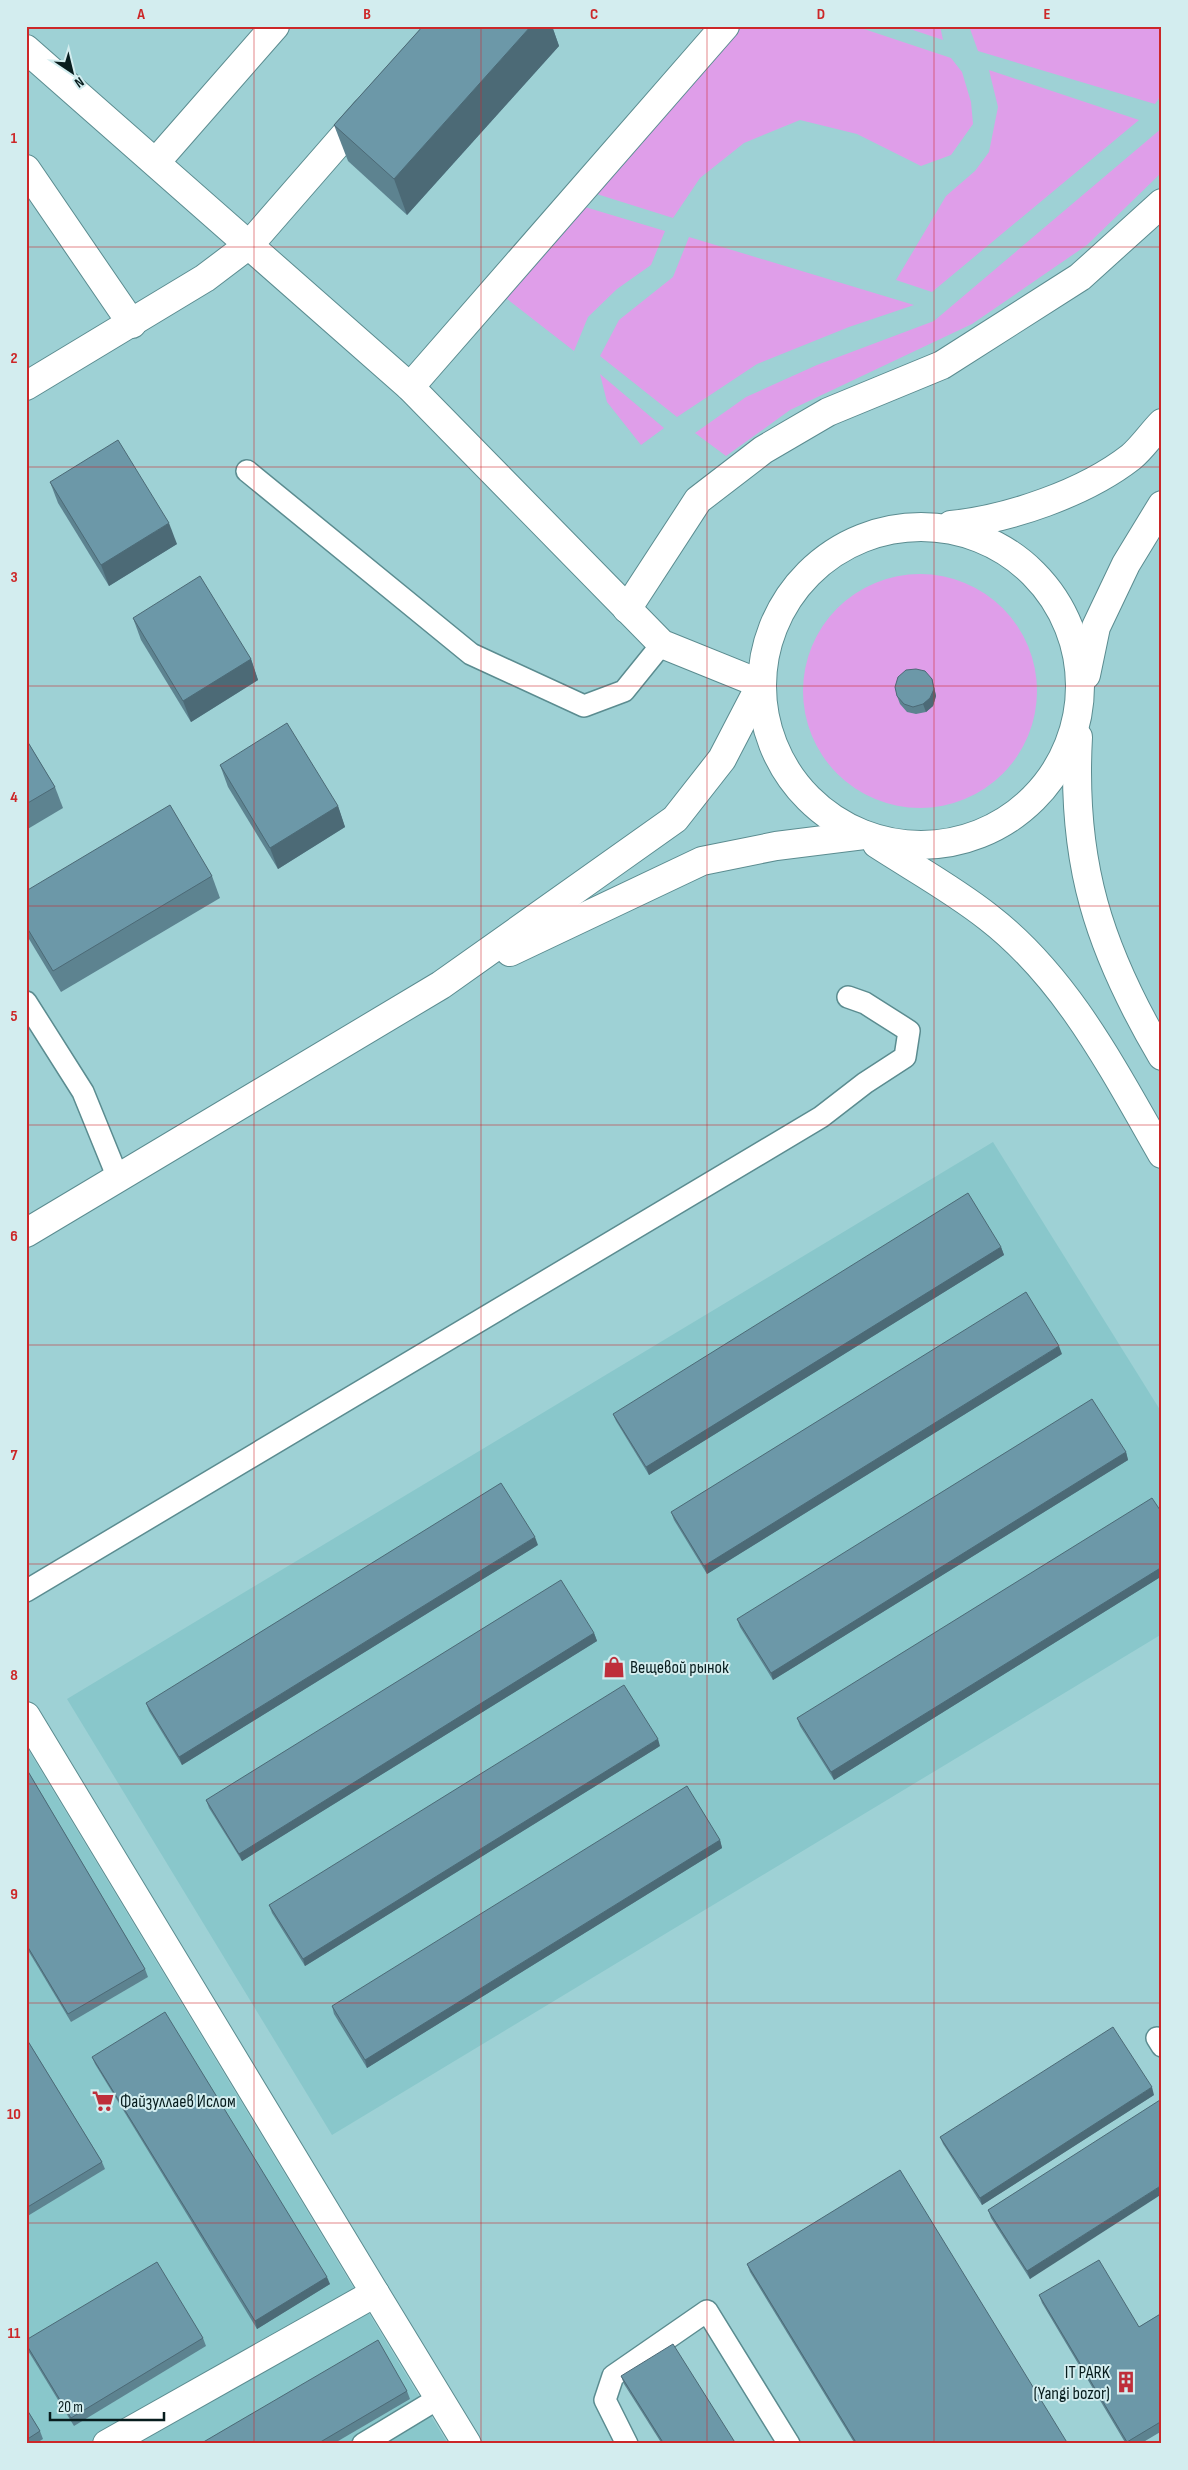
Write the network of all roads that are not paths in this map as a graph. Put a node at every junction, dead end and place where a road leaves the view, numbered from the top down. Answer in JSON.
{"nodes":[{"id":1,"x":275,"y":26,"type":"edge"},
{"id":2,"x":725,"y":26,"type":"edge"},
{"id":3,"x":26,"y":49,"type":"edge"},
{"id":4,"x":381,"y":94,"type":"edge"},
{"id":5,"x":156,"y":162,"type":"junction"},
{"id":6,"x":26,"y":169,"type":"edge"},
{"id":7,"x":1162,"y":202,"type":"edge"},
{"id":8,"x":37,"y":208,"type":"edge"},
{"id":9,"x":250,"y":244,"type":"junction"},
{"id":10,"x":132,"y":324,"type":"junction"},
{"id":11,"x":26,"y":386,"type":"edge"},
{"id":12,"x":410,"y":387,"type":"junction"},
{"id":13,"x":1162,"y":423,"type":"edge"},
{"id":14,"x":247,"y":471,"type":"dead end"},
{"id":15,"x":1162,"y":505,"type":"edge"},
{"id":16,"x":933,"y":526,"type":"junction"},
{"id":17,"x":627,"y":609,"type":"junction"},
{"id":18,"x":662,"y":644,"type":"junction"},
{"id":19,"x":761,"y":684,"type":"junction"},
{"id":20,"x":1080,"y":699,"type":"junction"},
{"id":21,"x":864,"y":835,"type":"junction"},
{"id":22,"x":441,"y":985,"type":"junction"},
{"id":23,"x":848,"y":997,"type":"dead end"},
{"id":24,"x":26,"y":1002,"type":"edge"},
{"id":25,"x":1162,"y":1056,"type":"edge"},
{"id":26,"x":1162,"y":1154,"type":"edge"},
{"id":27,"x":118,"y":1178,"type":"junction"},
{"id":28,"x":26,"y":1233,"type":"edge"},
{"id":29,"x":26,"y":1591,"type":"edge"},
{"id":30,"x":26,"y":1716,"type":"edge"},
{"id":31,"x":375,"y":2293,"type":"junction"},
{"id":32,"x":439,"y":2398,"type":"junction"},
{"id":33,"x":107,"y":2444,"type":"edge"},
{"id":34,"x":363,"y":2444,"type":"edge"},
{"id":35,"x":467,"y":2444,"type":"edge"},
{"id":36,"x":627,"y":2444,"type":"edge"},
{"id":37,"x":789,"y":2444,"type":"edge"}],
"edges":[{"from":1,"to":5,"type":"street"},
{"from":2,"to":12,"type":"street"},
{"from":3,"to":5,"type":"street"},
{"from":4,"to":9,"type":"street"},
{"from":5,"to":9,"type":"street"},
{"from":6,"to":8,"type":"street"},
{"from":7,"to":17,"type":"street"},
{"from":8,"to":10,"type":"street"},
{"from":9,"to":10,"type":"street"},
{"from":9,"to":12,"type":"street"},
{"from":10,"to":11,"type":"street"},
{"from":12,"to":17,"type":"street"},
{"from":13,"to":16,"type":"street"},
{"from":14,"to":18,"type":"lane"},
{"from":15,"to":20,"type":"street"},
{"from":16,"to":19,"type":"street"},
{"from":16,"to":20,"type":"street"},
{"from":17,"to":18,"type":"street"},
{"from":18,"to":19,"type":"street"},
{"from":19,"to":21,"type":"street"},
{"from":19,"to":22,"type":"street"},
{"from":20,"to":21,"type":"street"},
{"from":20,"to":25,"type":"street"},
{"from":21,"to":22,"type":"street"},
{"from":21,"to":26,"type":"street"},
{"from":22,"to":27,"type":"street"},
{"from":23,"to":29,"type":"lane"},
{"from":24,"to":27,"type":"lane"},
{"from":27,"to":28,"type":"street"},
{"from":30,"to":31,"type":"street"},
{"from":31,"to":32,"type":"street"},
{"from":31,"to":33,"type":"street"},
{"from":32,"to":34,"type":"lane"},
{"from":32,"to":35,"type":"street"},
{"from":36,"to":37,"type":"lane"}]}
